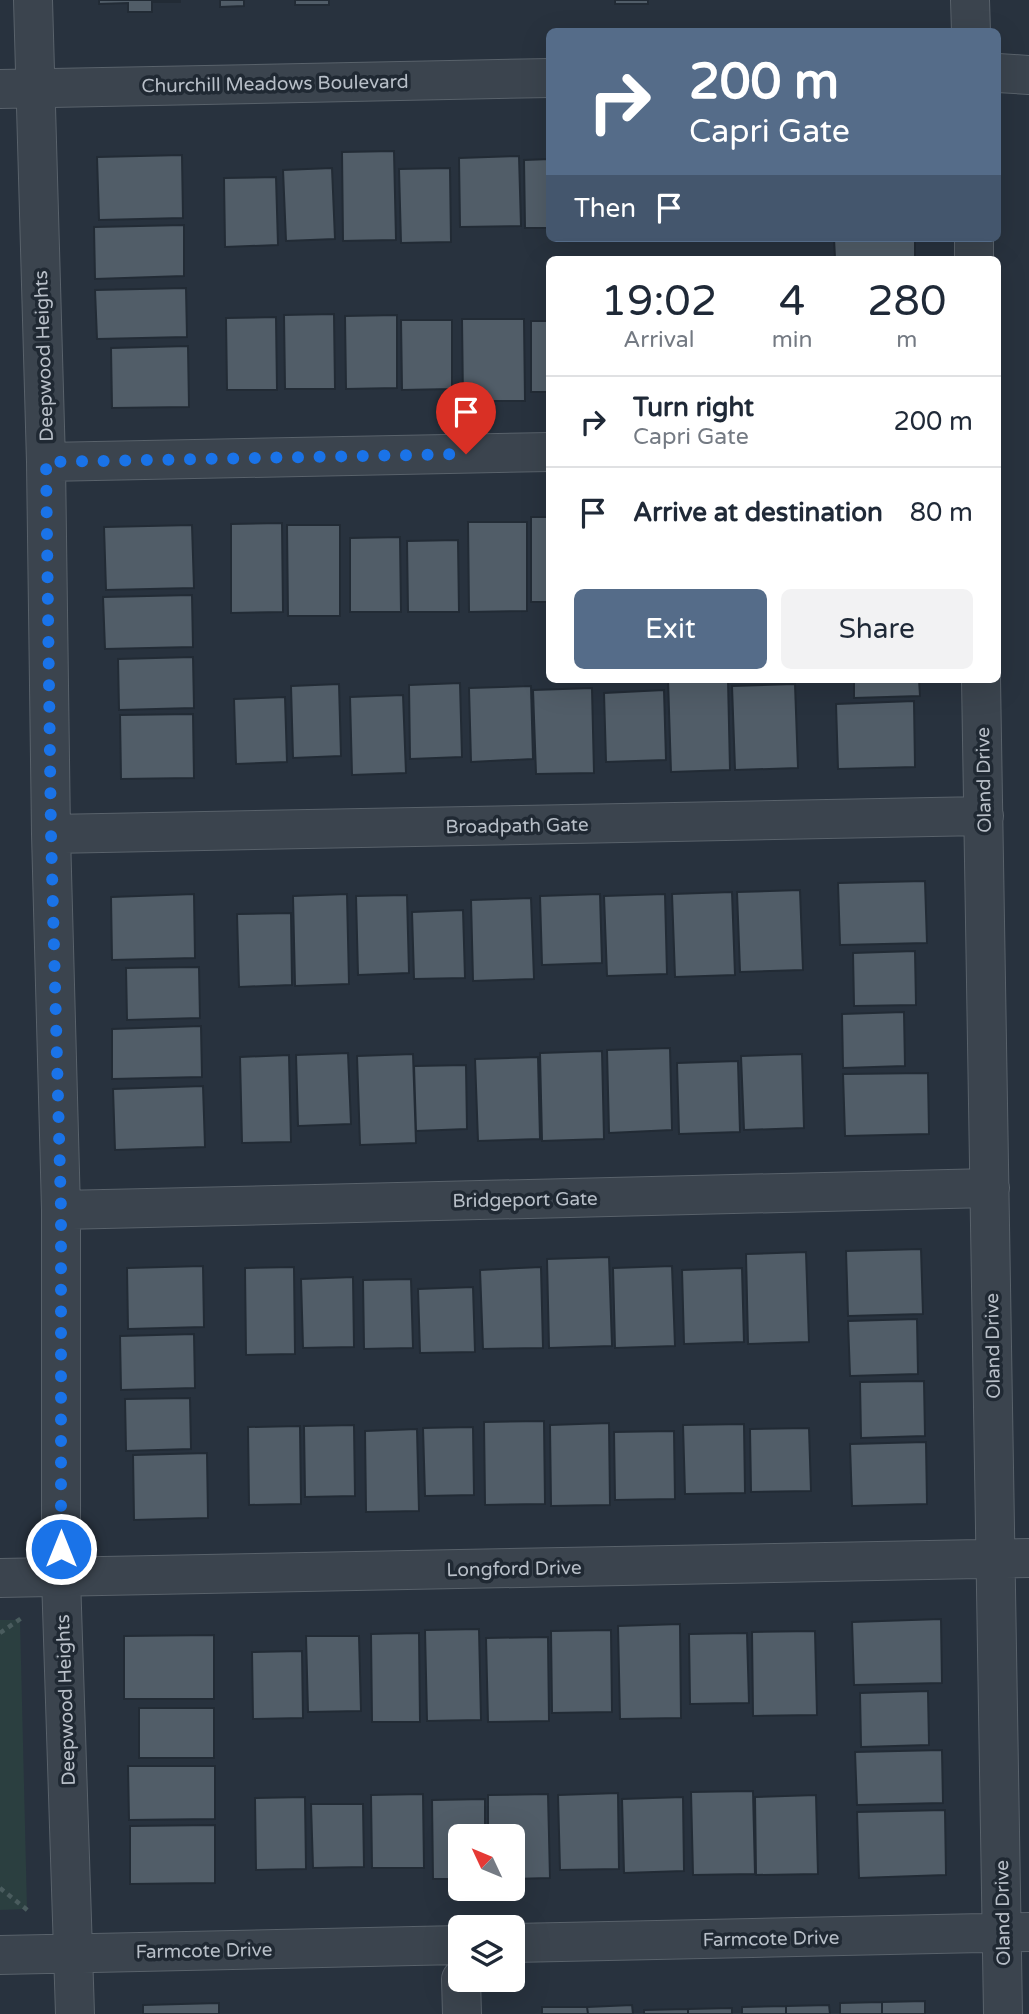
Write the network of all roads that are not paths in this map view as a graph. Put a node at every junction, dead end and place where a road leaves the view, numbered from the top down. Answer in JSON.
{"nodes":[{"id":1,"x":33,"y":0,"type":"edge"},
{"id":2,"x":970,"y":0,"type":"edge"},
{"id":3,"x":971,"y":28,"type":"edge"},
{"id":4,"x":1001,"y":73,"type":"edge"},
{"id":5,"x":1029,"y":75,"type":"edge"},
{"id":6,"x":546,"y":78,"type":"edge"},
{"id":7,"x":17,"y":89,"type":"edge"},
{"id":8,"x":546,"y":452,"type":"edge"},
{"id":9,"x":46,"y":462,"type":"junction"},
{"id":10,"x":981,"y":683,"type":"edge"},
{"id":11,"x":984,"y":816,"type":"junction"},
{"id":12,"x":51,"y":834,"type":"junction"},
{"id":13,"x":990,"y":1188,"type":"junction"},
{"id":14,"x":61,"y":1210,"type":"junction"},
{"id":15,"x":1012,"y":1558,"type":"edge"},
{"id":16,"x":61,"y":1577,"type":"junction"},
{"id":17,"x":0,"y":1578,"type":"edge"},
{"id":18,"x":1016,"y":1933,"type":"edge"},
{"id":19,"x":525,"y":1944,"type":"edge"},
{"id":20,"x":448,"y":1945,"type":"edge"},
{"id":21,"x":74,"y":1953,"type":"junction"},
{"id":22,"x":0,"y":1955,"type":"edge"},
{"id":23,"x":461,"y":1992,"type":"edge"},
{"id":24,"x":75,"y":2014,"type":"edge"},
{"id":25,"x":461,"y":2014,"type":"edge"},
{"id":26,"x":1003,"y":2014,"type":"edge"}],
"edges":[{"from":1,"to":7,"type":"street","name":"Deepwood Heights"},
{"from":2,"to":3,"type":"street"},
{"from":4,"to":5,"type":"street"},
{"from":6,"to":7,"type":"street","name":"Churchill Meadows Boulevard"},
{"from":7,"to":9,"type":"street","name":"Deepwood Heights"},
{"from":8,"to":9,"type":"street"},
{"from":9,"to":12,"type":"street","name":"Deepwood Heights"},
{"from":10,"to":11,"type":"street","name":"Oland Drive"},
{"from":11,"to":12,"type":"street","name":"Broadpath Gate"},
{"from":11,"to":13,"type":"street","name":"Oland Drive"},
{"from":12,"to":14,"type":"street","name":"Deepwood Heights"},
{"from":13,"to":14,"type":"street","name":"Bridgeport Gate"},
{"from":13,"to":15,"type":"street","name":"Oland Drive"},
{"from":14,"to":16,"type":"street","name":"Deepwood Heights"},
{"from":15,"to":16,"type":"street","name":"Longford Drive"},
{"from":15,"to":18,"type":"street","name":"Oland Drive"},
{"from":16,"to":17,"type":"street","name":"Longford Drive"},
{"from":16,"to":21,"type":"street","name":"Deepwood Heights"},
{"from":18,"to":19,"type":"street","name":"Farmcote Drive"},
{"from":18,"to":26,"type":"street","name":"Oland Drive"},
{"from":20,"to":21,"type":"street","name":"Farmcote Drive"},
{"from":21,"to":22,"type":"street","name":"Farmcote Drive"},
{"from":21,"to":24,"type":"street","name":"Deepwood Heights"},
{"from":23,"to":25,"type":"street"}]}
